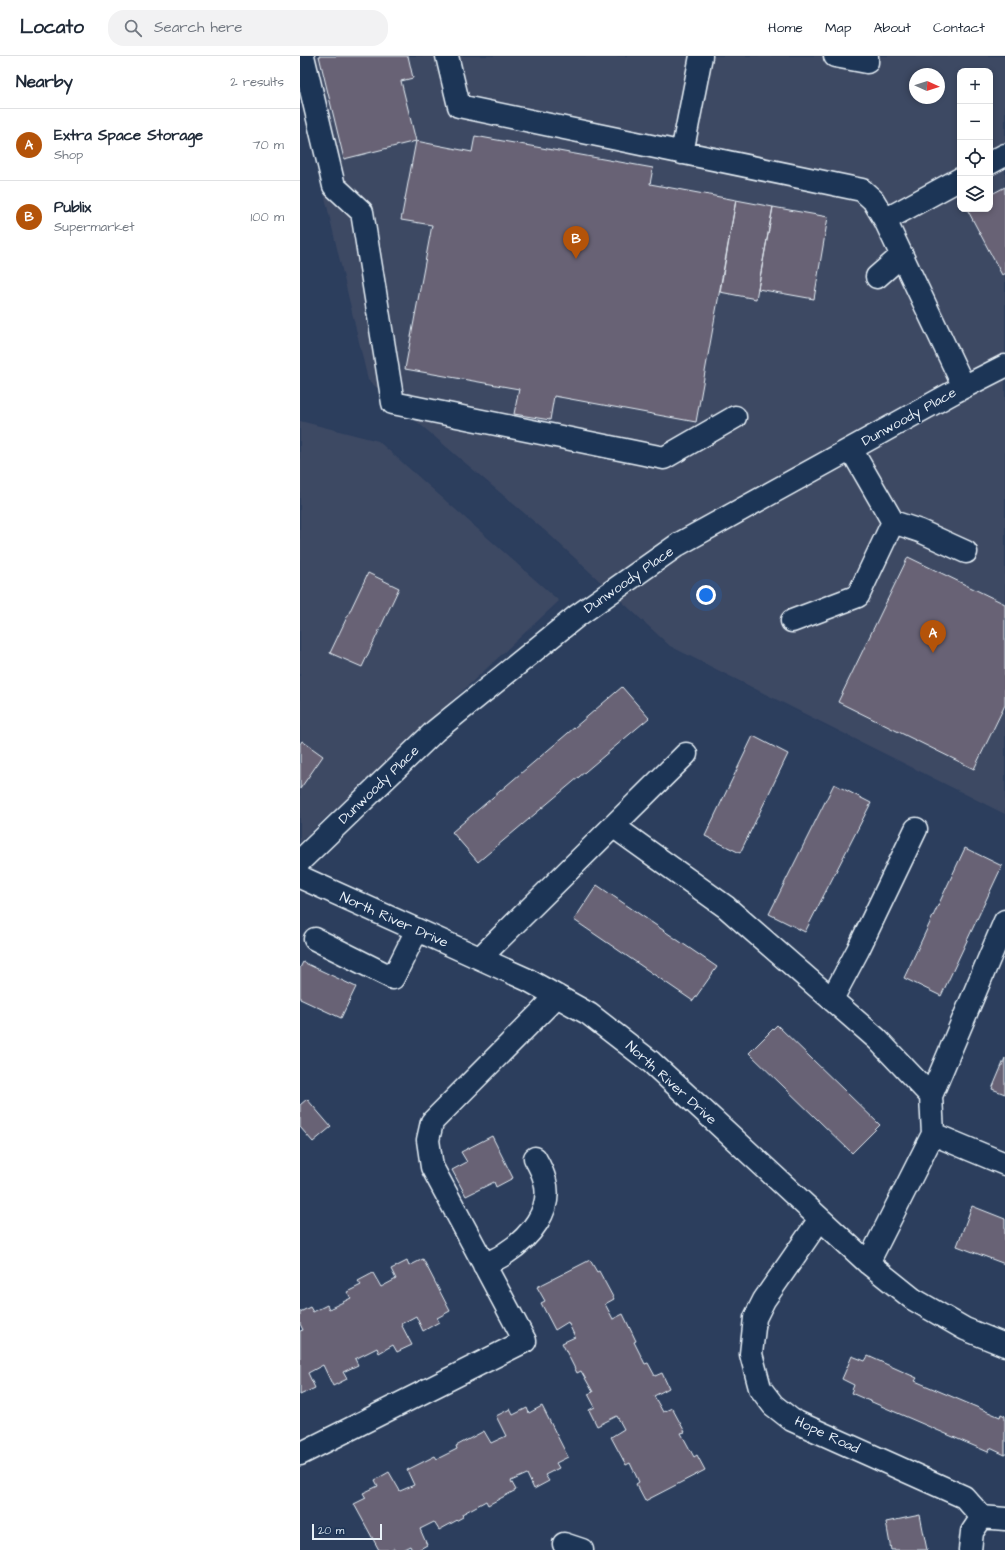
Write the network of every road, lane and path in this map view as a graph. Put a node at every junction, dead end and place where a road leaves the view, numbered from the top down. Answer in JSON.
{"nodes":[{"id":1,"x":303,"y":56,"type":"edge"},
{"id":2,"x":447,"y":56,"type":"edge"},
{"id":3,"x":701,"y":56,"type":"edge"},
{"id":4,"x":835,"y":56,"type":"edge"},
{"id":5,"x":867,"y":59,"type":"edge"},
{"id":6,"x":682,"y":153,"type":"junction"},
{"id":7,"x":1005,"y":155,"type":"edge"},
{"id":8,"x":993,"y":161,"type":"edge"},
{"id":9,"x":957,"y":181,"type":"edge"},
{"id":10,"x":885,"y":220,"type":"junction"},
{"id":11,"x":902,"y":255,"type":"junction"},
{"id":12,"x":877,"y":277,"type":"dead end"},
{"id":13,"x":1005,"y":366,"type":"edge"},
{"id":14,"x":964,"y":387,"type":"junction"},
{"id":15,"x":735,"y":417,"type":"dead end"},
{"id":16,"x":851,"y":449,"type":"junction"},
{"id":17,"x":893,"y":522,"type":"junction"},
{"id":18,"x":966,"y":552,"type":"dead end"},
{"id":19,"x":792,"y":621,"type":"dead end"},
{"id":20,"x":686,"y":754,"type":"dead end"},
{"id":21,"x":614,"y":826,"type":"junction"},
{"id":22,"x":916,"y":829,"type":"dead end"},
{"id":23,"x":300,"y":861,"type":"edge"},
{"id":24,"x":300,"y":877,"type":"edge"},
{"id":25,"x":1005,"y":920,"type":"edge"},
{"id":26,"x":417,"y":930,"type":"junction"},
{"id":27,"x":315,"y":939,"type":"dead end"},
{"id":28,"x":480,"y":958,"type":"junction"},
{"id":29,"x":557,"y":996,"type":"junction"},
{"id":30,"x":832,"y":999,"type":"junction"},
{"id":31,"x":932,"y":1096,"type":"junction"},
{"id":32,"x":933,"y":1134,"type":"junction"},
{"id":33,"x":535,"y":1158,"type":"dead end"},
{"id":34,"x":1005,"y":1164,"type":"edge"},
{"id":35,"x":820,"y":1219,"type":"junction"},
{"id":36,"x":868,"y":1264,"type":"junction"},
{"id":37,"x":484,"y":1265,"type":"junction"},
{"id":38,"x":1005,"y":1345,"type":"edge"},
{"id":39,"x":300,"y":1454,"type":"edge"},
{"id":40,"x":982,"y":1518,"type":"junction"},
{"id":41,"x":1005,"y":1519,"type":"edge"},
{"id":42,"x":970,"y":1550,"type":"edge"}],
"edges":[{"from":1,"to":15,"type":"street"},
{"from":2,"to":6,"type":"street"},
{"from":3,"to":6,"type":"street"},
{"from":4,"to":5,"type":"street"},
{"from":6,"to":10,"type":"street"},
{"from":7,"to":8,"type":"street"},
{"from":9,"to":10,"type":"street"},
{"from":10,"to":11,"type":"street"},
{"from":11,"to":12,"type":"street"},
{"from":11,"to":14,"type":"street"},
{"from":13,"to":14,"type":"street","name":"Dunwoody Place"},
{"from":14,"to":16,"type":"street","name":"Dunwoody Place"},
{"from":16,"to":17,"type":"street"},
{"from":16,"to":23,"type":"street","name":"Dunwoody Place"},
{"from":17,"to":18,"type":"street"},
{"from":17,"to":19,"type":"street"},
{"from":20,"to":21,"type":"street"},
{"from":21,"to":28,"type":"street"},
{"from":21,"to":30,"type":"street"},
{"from":22,"to":30,"type":"street"},
{"from":24,"to":26,"type":"street","name":"North River Drive"},
{"from":25,"to":31,"type":"street"},
{"from":26,"to":27,"type":"street"},
{"from":26,"to":28,"type":"street","name":"North River Drive"},
{"from":28,"to":29,"type":"street","name":"North River Drive"},
{"from":29,"to":35,"type":"street","name":"North River Drive"},
{"from":29,"to":37,"type":"street"},
{"from":30,"to":31,"type":"street"},
{"from":31,"to":32,"type":"street"},
{"from":32,"to":34,"type":"street"},
{"from":32,"to":36,"type":"street"},
{"from":33,"to":37,"type":"street"},
{"from":35,"to":36,"type":"street","name":"North River Drive"},
{"from":35,"to":40,"type":"street","name":"Hope Road"},
{"from":36,"to":38,"type":"street","name":"North River Drive"},
{"from":37,"to":39,"type":"street"},
{"from":40,"to":41,"type":"street"},
{"from":40,"to":42,"type":"street"}]}
